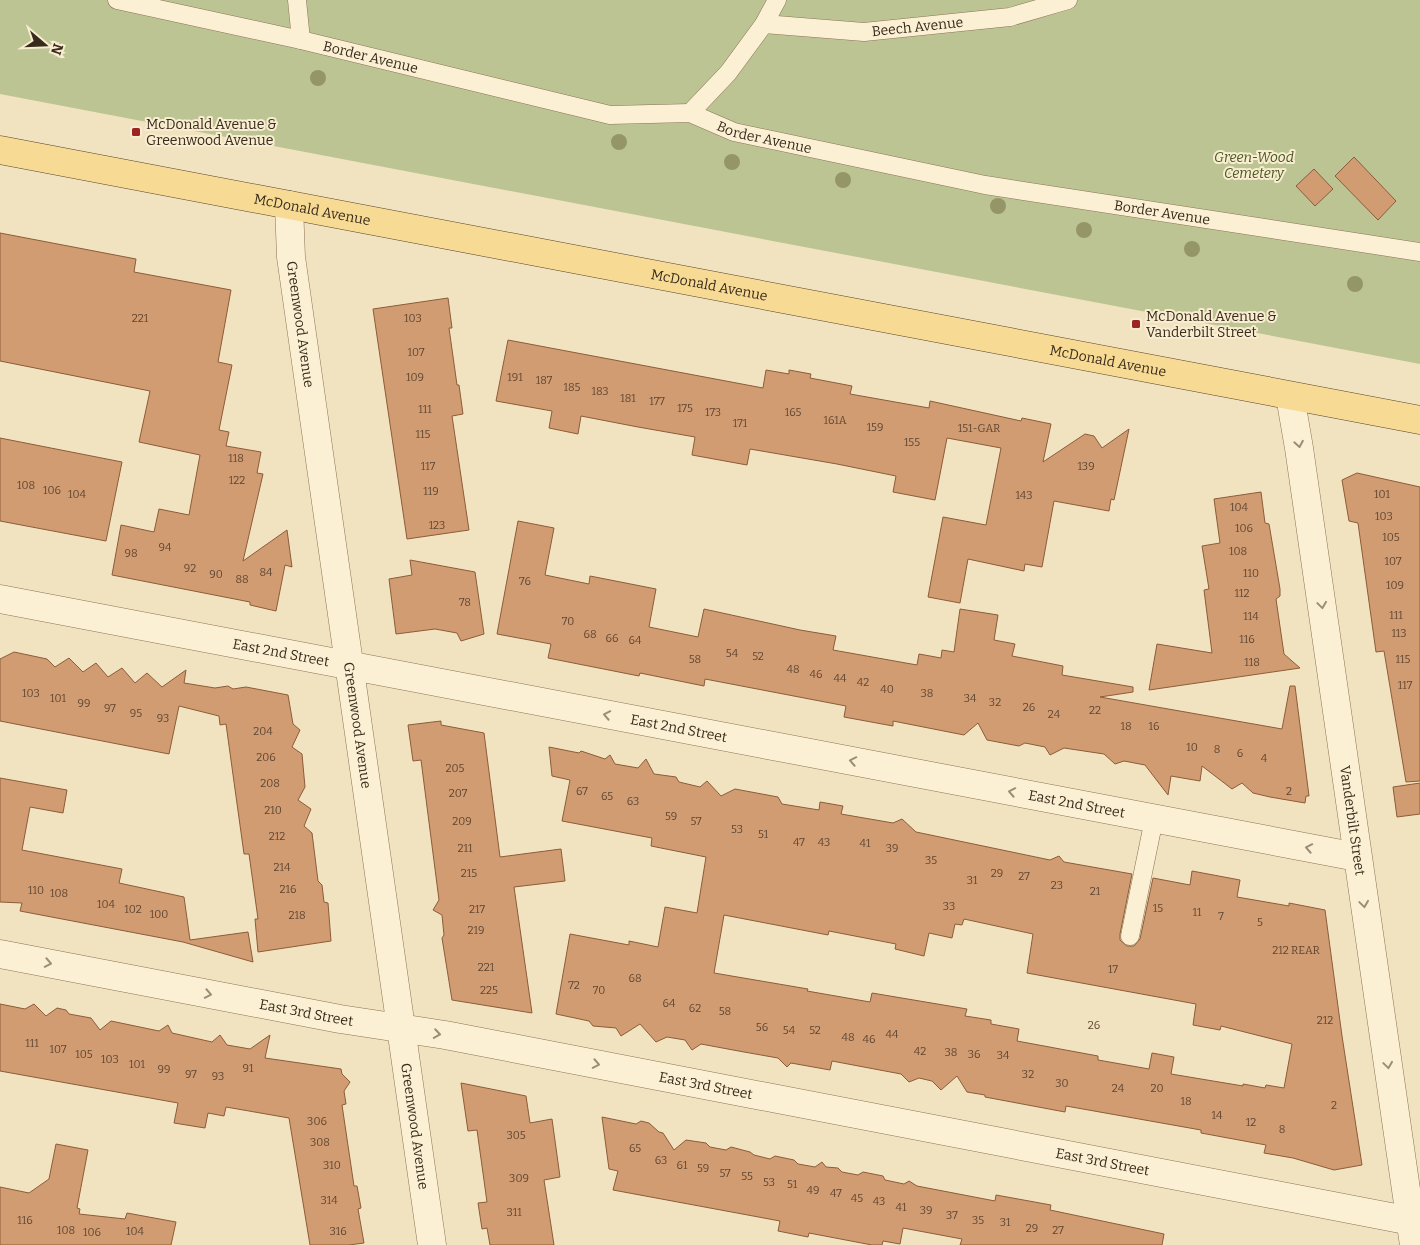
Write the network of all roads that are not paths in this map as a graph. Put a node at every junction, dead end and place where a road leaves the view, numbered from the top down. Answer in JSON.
{"nodes":[{"id":1,"x":117,"y":0,"type":"edge"},
{"id":2,"x":297,"y":0,"type":"edge"},
{"id":3,"x":777,"y":0,"type":"edge"},
{"id":4,"x":1068,"y":0,"type":"edge"},
{"id":5,"x":764,"y":24,"type":"junction"},
{"id":6,"x":301,"y":40,"type":"junction"},
{"id":7,"x":690,"y":113,"type":"junction"},
{"id":8,"x":0,"y":150,"type":"edge"},
{"id":9,"x":289,"y":206,"type":"junction"},
{"id":10,"x":1420,"y":252,"type":"edge"},
{"id":11,"x":1290,"y":396,"type":"junction"},
{"id":12,"x":1420,"y":420,"type":"edge"},
{"id":13,"x":0,"y":599,"type":"edge"},
{"id":14,"x":350,"y":666,"type":"junction"},
{"id":15,"x":1154,"y":819,"type":"junction"},
{"id":16,"x":1357,"y":857,"type":"junction"},
{"id":17,"x":1130,"y":936,"type":"dead end"},
{"id":18,"x":0,"y":954,"type":"edge"},
{"id":19,"x":401,"y":1028,"type":"junction"},
{"id":20,"x":1412,"y":1233,"type":"edge"},
{"id":21,"x":432,"y":1245,"type":"edge"}],
"edges":[{"from":1,"to":6,"type":"lane","name":"Border Avenue"},
{"from":2,"to":6,"type":"lane"},
{"from":3,"to":5,"type":"lane"},
{"from":4,"to":5,"type":"lane","name":"Beech Avenue"},
{"from":5,"to":7,"type":"lane"},
{"from":6,"to":7,"type":"lane","name":"Border Avenue"},
{"from":7,"to":10,"type":"lane","name":"Border Avenue"},
{"from":8,"to":9,"type":"main road","name":"McDonald Avenue"},
{"from":9,"to":11,"type":"main road","name":"McDonald Avenue"},
{"from":9,"to":14,"type":"street","name":"Greenwood Avenue"},
{"from":11,"to":12,"type":"main road","name":"McDonald Avenue"},
{"from":11,"to":16,"type":"street","name":"Vanderbilt Street","one_way":true},
{"from":13,"to":14,"type":"street","name":"East 2nd Street"},
{"from":15,"to":14,"type":"street","name":"East 2nd Street","one_way":true},
{"from":14,"to":19,"type":"street","name":"Greenwood Avenue"},
{"from":16,"to":15,"type":"street","name":"East 2nd Street","one_way":true},
{"from":15,"to":17,"type":"lane"},
{"from":16,"to":20,"type":"street","name":"Vanderbilt Street","one_way":true},
{"from":18,"to":19,"type":"street","name":"East 3rd Street","one_way":true},
{"from":19,"to":20,"type":"street","name":"East 3rd Street","one_way":true},
{"from":19,"to":21,"type":"street","name":"Greenwood Avenue"}]}
